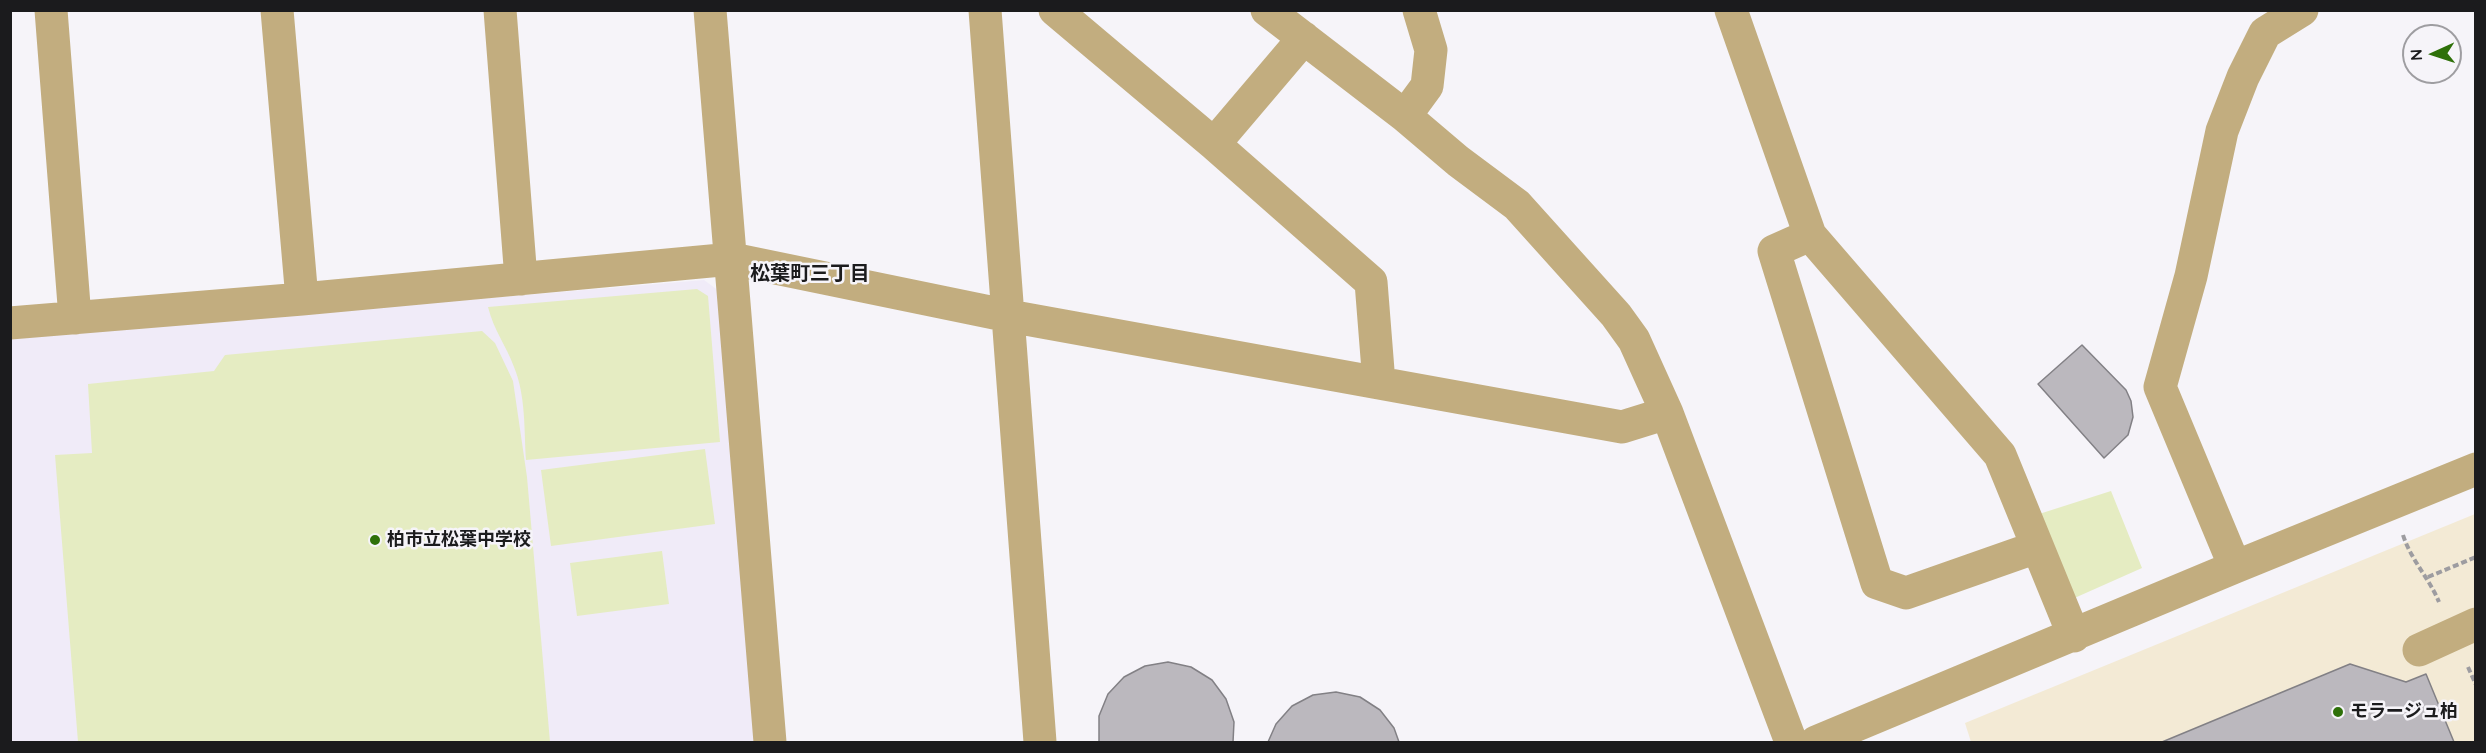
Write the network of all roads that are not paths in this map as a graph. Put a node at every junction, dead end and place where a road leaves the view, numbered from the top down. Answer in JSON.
{"nodes":[{"id":1,"x":51,"y":10,"type":"edge"},
{"id":2,"x":277,"y":10,"type":"edge"},
{"id":3,"x":500,"y":10,"type":"edge"},
{"id":4,"x":710,"y":10,"type":"edge"},
{"id":5,"x":985,"y":10,"type":"edge"},
{"id":6,"x":1055,"y":10,"type":"edge"},
{"id":7,"x":1266,"y":10,"type":"edge"},
{"id":8,"x":1419,"y":10,"type":"edge"},
{"id":9,"x":1731,"y":10,"type":"edge"},
{"id":10,"x":2302,"y":10,"type":"edge"},
{"id":11,"x":1304,"y":38,"type":"junction"},
{"id":12,"x":1405,"y":116,"type":"junction"},
{"id":13,"x":1214,"y":144,"type":"junction"},
{"id":14,"x":1810,"y":235,"type":"junction"},
{"id":15,"x":732,"y":259,"type":"junction"},
{"id":16,"x":521,"y":279,"type":"junction"},
{"id":17,"x":302,"y":299,"type":"junction"},
{"id":18,"x":1009,"y":316,"type":"junction"},
{"id":19,"x":75,"y":318,"type":"junction"},
{"id":20,"x":10,"y":324,"type":"edge"},
{"id":21,"x":1379,"y":383,"type":"junction"},
{"id":22,"x":1667,"y":413,"type":"junction"},
{"id":23,"x":2475,"y":469,"type":"edge"},
{"id":24,"x":2037,"y":547,"type":"junction"},
{"id":25,"x":2235,"y":567,"type":"junction"},
{"id":26,"x":2464,"y":629,"type":"edge"},
{"id":27,"x":2074,"y":636,"type":"junction"},
{"id":28,"x":2419,"y":650,"type":"dead end"},
{"id":29,"x":770,"y":742,"type":"edge"},
{"id":30,"x":1040,"y":742,"type":"edge"},
{"id":31,"x":1791,"y":742,"type":"edge"},
{"id":32,"x":1816,"y":742,"type":"edge"}],
"edges":[{"from":1,"to":19,"type":"street"},
{"from":2,"to":17,"type":"street"},
{"from":3,"to":16,"type":"street"},
{"from":4,"to":15,"type":"street"},
{"from":5,"to":18,"type":"street"},
{"from":6,"to":13,"type":"street"},
{"from":7,"to":11,"type":"street"},
{"from":8,"to":12,"type":"street"},
{"from":9,"to":14,"type":"street"},
{"from":10,"to":25,"type":"street"},
{"from":11,"to":12,"type":"street"},
{"from":11,"to":13,"type":"street"},
{"from":12,"to":22,"type":"street"},
{"from":13,"to":21,"type":"street"},
{"from":14,"to":24,"type":"street"},
{"from":14,"to":24,"type":"street"},
{"from":15,"to":16,"type":"street"},
{"from":15,"to":18,"type":"street"},
{"from":15,"to":29,"type":"street"},
{"from":16,"to":17,"type":"street"},
{"from":17,"to":19,"type":"street"},
{"from":18,"to":21,"type":"street"},
{"from":18,"to":30,"type":"street"},
{"from":19,"to":20,"type":"street"},
{"from":21,"to":22,"type":"street"},
{"from":22,"to":31,"type":"street"},
{"from":23,"to":25,"type":"street"},
{"from":24,"to":27,"type":"street"},
{"from":25,"to":27,"type":"street"},
{"from":26,"to":28,"type":"street"},
{"from":27,"to":32,"type":"street"}]}
